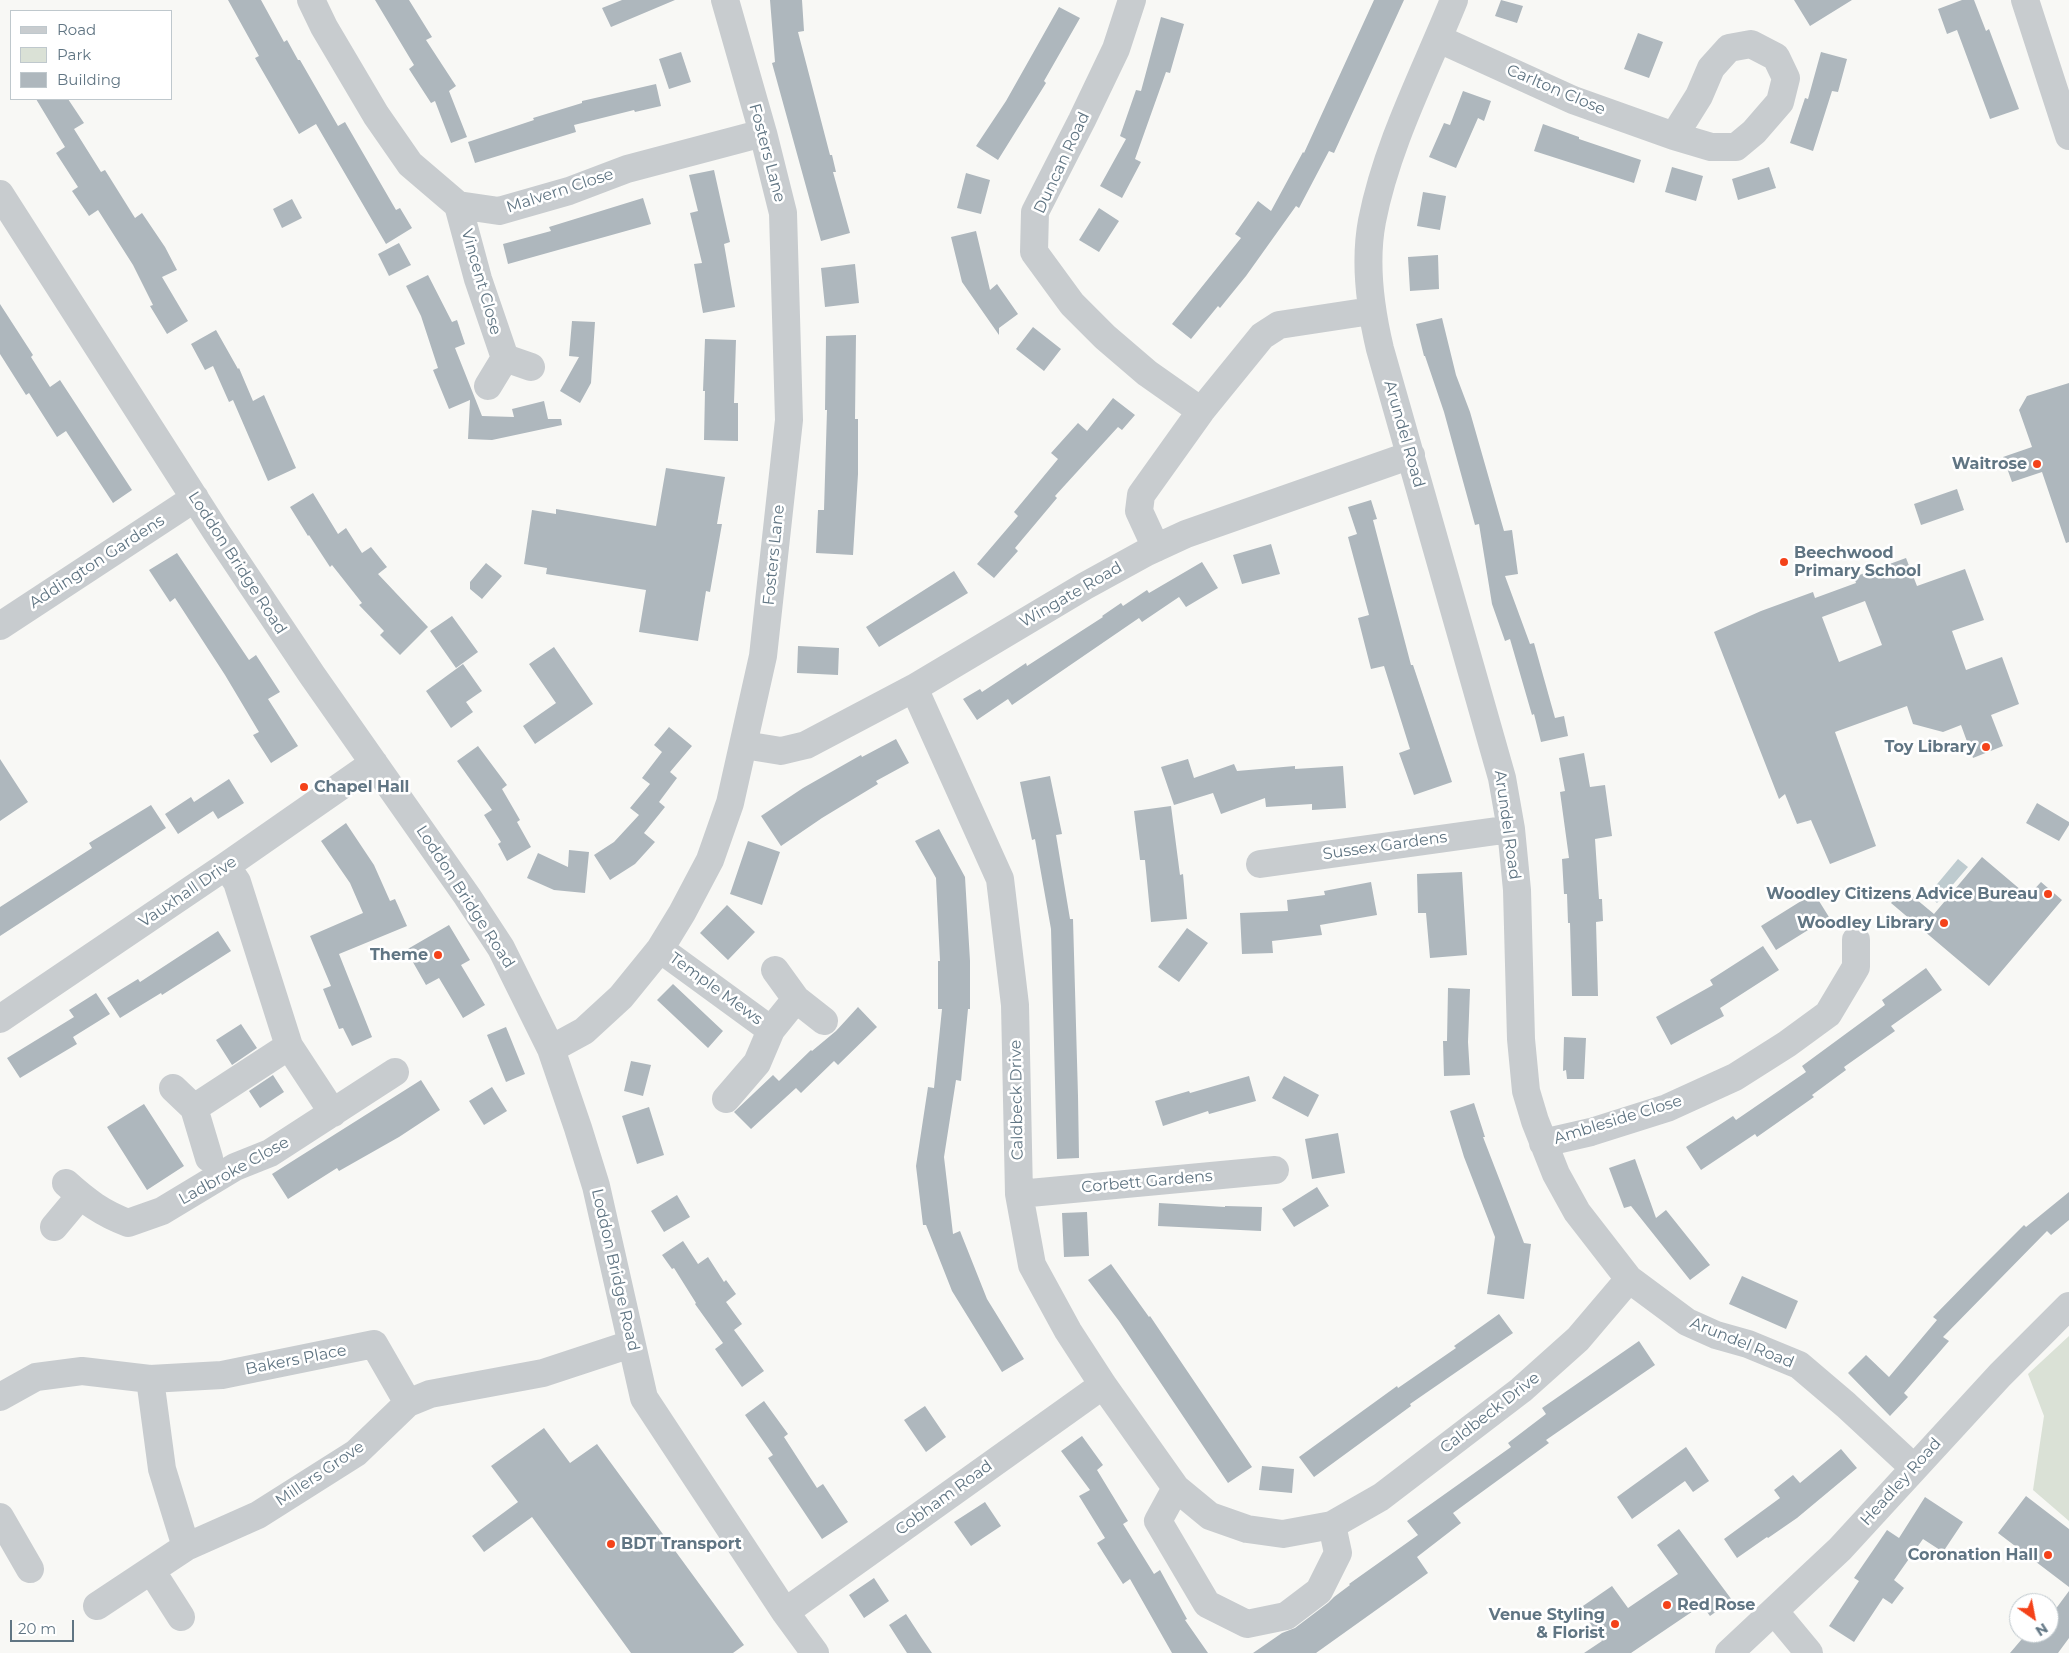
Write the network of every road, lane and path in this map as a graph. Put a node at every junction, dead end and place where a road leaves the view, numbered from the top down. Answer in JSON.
{"nodes":[{"id":1,"x":311,"y":0,"type":"edge"},
{"id":2,"x":724,"y":0,"type":"edge"},
{"id":3,"x":1132,"y":0,"type":"edge"},
{"id":4,"x":1454,"y":0,"type":"edge"},
{"id":5,"x":2026,"y":0,"type":"edge"},
{"id":6,"x":1439,"y":39,"type":"junction"},
{"id":7,"x":763,"y":133,"type":"junction"},
{"id":8,"x":1674,"y":136,"type":"dead end"},
{"id":9,"x":2069,"y":136,"type":"edge"},
{"id":10,"x":0,"y":194,"type":"edge"},
{"id":11,"x":458,"y":205,"type":"junction"},
{"id":12,"x":1371,"y":311,"type":"junction"},
{"id":13,"x":504,"y":358,"type":"junction"},
{"id":14,"x":531,"y":368,"type":"dead end"},
{"id":15,"x":488,"y":386,"type":"dead end"},
{"id":16,"x":1202,"y":411,"type":"junction"},
{"id":17,"x":1410,"y":455,"type":"junction"},
{"id":18,"x":194,"y":498,"type":"junction"},
{"id":19,"x":1156,"y":548,"type":"junction"},
{"id":20,"x":0,"y":626,"type":"edge"},
{"id":21,"x":914,"y":688,"type":"junction"},
{"id":22,"x":744,"y":745,"type":"junction"},
{"id":23,"x":374,"y":762,"type":"junction"},
{"id":24,"x":1511,"y":829,"type":"junction"},
{"id":25,"x":1260,"y":864,"type":"dead end"},
{"id":26,"x":226,"y":866,"type":"junction"},
{"id":27,"x":1856,"y":940,"type":"dead end"},
{"id":28,"x":660,"y":949,"type":"junction"},
{"id":29,"x":775,"y":970,"type":"dead end"},
{"id":30,"x":796,"y":999,"type":"junction"},
{"id":31,"x":0,"y":1019,"type":"edge"},
{"id":32,"x":824,"y":1020,"type":"dead end"},
{"id":33,"x":771,"y":1030,"type":"junction"},
{"id":34,"x":289,"y":1046,"type":"junction"},
{"id":35,"x":551,"y":1049,"type":"junction"},
{"id":36,"x":395,"y":1072,"type":"dead end"},
{"id":37,"x":172,"y":1088,"type":"dead end"},
{"id":38,"x":726,"y":1099,"type":"dead end"},
{"id":39,"x":194,"y":1108,"type":"junction"},
{"id":40,"x":332,"y":1113,"type":"junction"},
{"id":41,"x":1543,"y":1143,"type":"junction"},
{"id":42,"x":209,"y":1158,"type":"dead end"},
{"id":43,"x":1275,"y":1170,"type":"dead end"},
{"id":44,"x":1019,"y":1194,"type":"junction"},
{"id":45,"x":54,"y":1227,"type":"dead end"},
{"id":46,"x":1629,"y":1279,"type":"junction"},
{"id":47,"x":2069,"y":1306,"type":"edge"},
{"id":48,"x":631,"y":1344,"type":"junction"},
{"id":49,"x":150,"y":1379,"type":"junction"},
{"id":50,"x":1103,"y":1385,"type":"junction"},
{"id":51,"x":0,"y":1397,"type":"edge"},
{"id":52,"x":408,"y":1403,"type":"junction"},
{"id":53,"x":1914,"y":1468,"type":"junction"},
{"id":54,"x":1176,"y":1488,"type":"junction"},
{"id":55,"x":0,"y":1517,"type":"edge"},
{"id":56,"x":1332,"y":1525,"type":"junction"},
{"id":57,"x":186,"y":1547,"type":"junction"},
{"id":58,"x":30,"y":1569,"type":"dead end"},
{"id":59,"x":151,"y":1570,"type":"junction"},
{"id":60,"x":97,"y":1606,"type":"dead end"},
{"id":61,"x":786,"y":1612,"type":"junction"},
{"id":62,"x":1774,"y":1612,"type":"junction"},
{"id":63,"x":181,"y":1617,"type":"dead end"},
{"id":64,"x":815,"y":1653,"type":"edge"},
{"id":65,"x":1729,"y":1653,"type":"edge"},
{"id":66,"x":1809,"y":1653,"type":"edge"}],
"edges":[{"from":1,"to":11,"type":"street"},
{"from":2,"to":7,"type":"street","name":"Fosters Lane"},
{"from":3,"to":16,"type":"street","name":"Duncan Road"},
{"from":4,"to":6,"type":"street","name":"Arundel Road"},
{"from":5,"to":9,"type":"street"},
{"from":6,"to":8,"type":"street","name":"Carlton Close"},
{"from":6,"to":12,"type":"street","name":"Arundel Road"},
{"from":7,"to":11,"type":"street","name":"Malvern Close"},
{"from":7,"to":22,"type":"street","name":"Fosters Lane"},
{"from":10,"to":18,"type":"street","name":"Loddon Bridge Road"},
{"from":11,"to":13,"type":"street","name":"Vincent Close"},
{"from":12,"to":16,"type":"street"},
{"from":12,"to":17,"type":"street","name":"Arundel Road"},
{"from":13,"to":14,"type":"street"},
{"from":13,"to":15,"type":"street"},
{"from":16,"to":19,"type":"street"},
{"from":17,"to":19,"type":"street","name":"Wingate Road"},
{"from":17,"to":24,"type":"street","name":"Arundel Road"},
{"from":18,"to":20,"type":"street","name":"Addington Gardens"},
{"from":18,"to":23,"type":"street","name":"Loddon Bridge Road"},
{"from":19,"to":21,"type":"street","name":"Wingate Road"},
{"from":21,"to":22,"type":"street","name":"Wingate Road"},
{"from":21,"to":44,"type":"street","name":"Caldbeck Drive"},
{"from":22,"to":28,"type":"street","name":"Fosters Lane"},
{"from":23,"to":26,"type":"street","name":"Vauxhall Drive"},
{"from":23,"to":35,"type":"street","name":"Loddon Bridge Road"},
{"from":24,"to":25,"type":"street","name":"Sussex Gardens"},
{"from":24,"to":41,"type":"street","name":"Arundel Road"},
{"from":26,"to":31,"type":"street","name":"Vauxhall Drive"},
{"from":26,"to":34,"type":"street"},
{"from":27,"to":41,"type":"street","name":"Ambleside Close"},
{"from":28,"to":33,"type":"street","name":"Temple Mews"},
{"from":28,"to":35,"type":"street","name":"Fosters Lane"},
{"from":29,"to":30,"type":"street"},
{"from":30,"to":32,"type":"street"},
{"from":30,"to":33,"type":"street","name":"Temple Mews"},
{"from":33,"to":38,"type":"street","name":"Temple Mews"},
{"from":34,"to":39,"type":"street"},
{"from":34,"to":40,"type":"street"},
{"from":35,"to":48,"type":"street","name":"Loddon Bridge Road"},
{"from":36,"to":40,"type":"street","name":"Ladbroke Close"},
{"from":37,"to":39,"type":"street"},
{"from":39,"to":42,"type":"street","name":"Ladbroke Close"},
{"from":40,"to":45,"type":"street","name":"Ladbroke Close"},
{"from":41,"to":46,"type":"street","name":"Arundel Road"},
{"from":43,"to":44,"type":"street","name":"Corbett Gardens"},
{"from":44,"to":50,"type":"street","name":"Caldbeck Drive"},
{"from":46,"to":53,"type":"street","name":"Arundel Road"},
{"from":46,"to":56,"type":"street","name":"Caldbeck Drive"},
{"from":47,"to":53,"type":"street","name":"Headley Road"},
{"from":48,"to":52,"type":"street","name":"Millers Grove"},
{"from":48,"to":61,"type":"street","name":"Loddon Bridge Road"},
{"from":49,"to":51,"type":"street","name":"Bakers Place"},
{"from":49,"to":52,"type":"street","name":"Bakers Place"},
{"from":49,"to":57,"type":"street"},
{"from":50,"to":54,"type":"street","name":"Caldbeck Drive"},
{"from":50,"to":61,"type":"street","name":"Cobham Road"},
{"from":52,"to":57,"type":"street","name":"Millers Grove"},
{"from":53,"to":62,"type":"street","name":"Headley Road"},
{"from":54,"to":56,"type":"street","name":"Caldbeck Drive"},
{"from":54,"to":56,"type":"street"},
{"from":55,"to":58,"type":"street"},
{"from":57,"to":59,"type":"street","name":"Millers Grove"},
{"from":59,"to":60,"type":"street","name":"Millers Grove"},
{"from":59,"to":63,"type":"street"},
{"from":61,"to":64,"type":"street","name":"Loddon Bridge Road"},
{"from":62,"to":65,"type":"street","name":"Headley Road"},
{"from":62,"to":66,"type":"street"}]}
